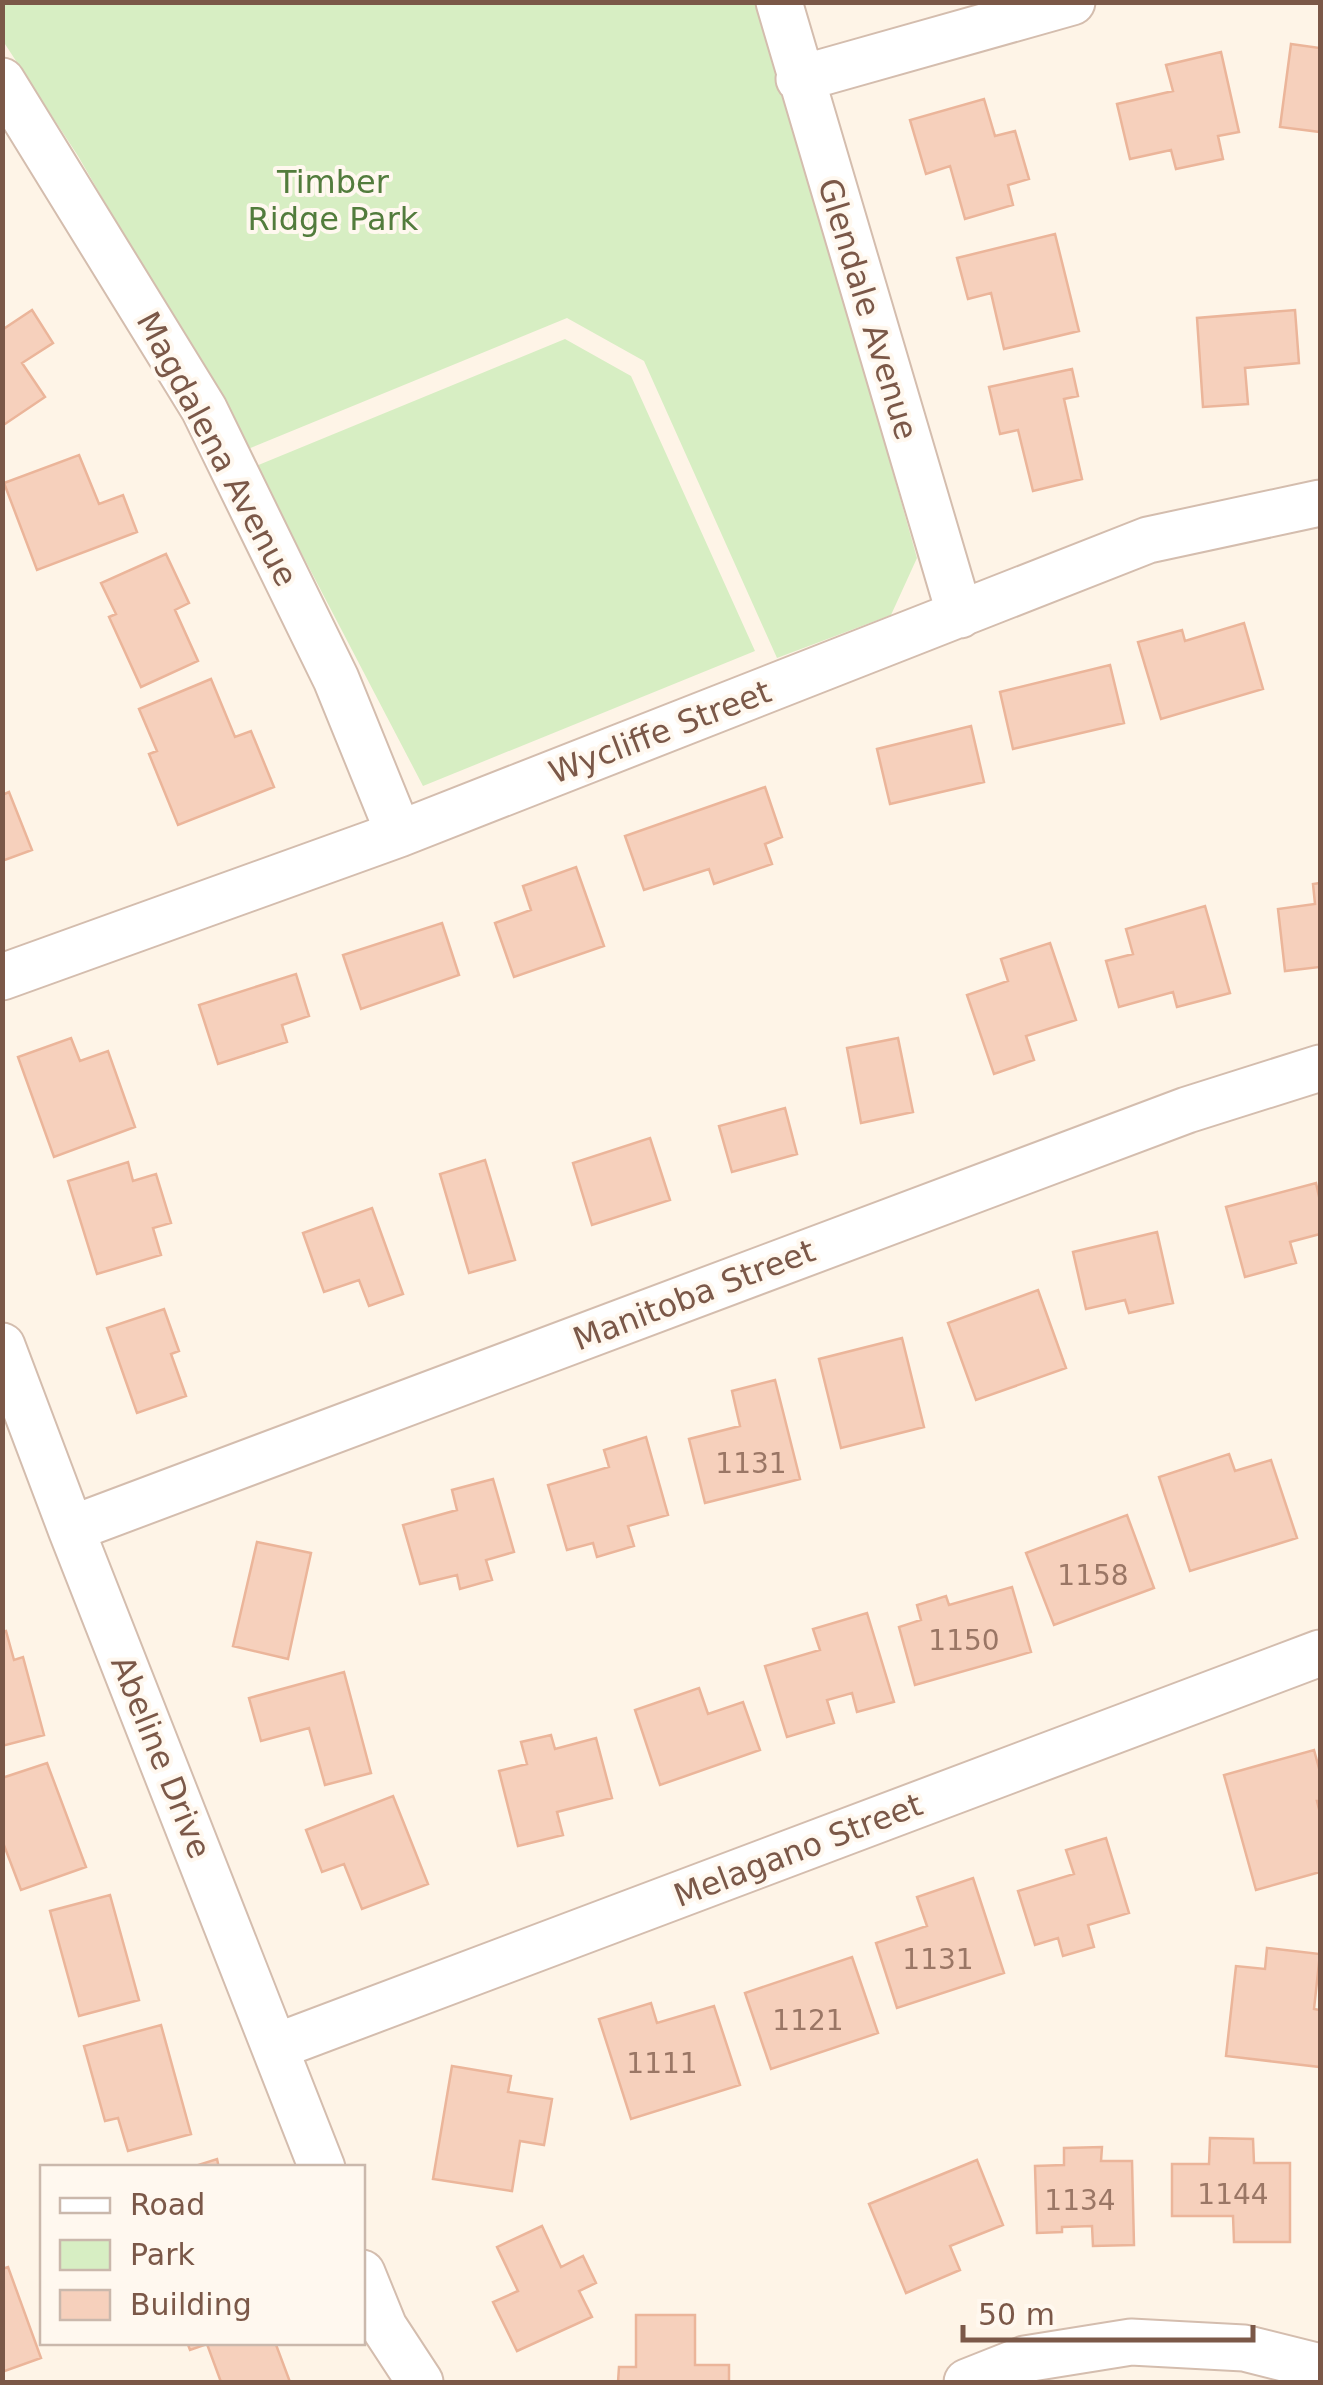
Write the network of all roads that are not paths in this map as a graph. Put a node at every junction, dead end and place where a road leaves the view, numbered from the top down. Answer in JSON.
{"nodes":[{"id":1,"x":778,"y":2,"type":"edge"},
{"id":2,"x":1072,"y":2,"type":"edge"},
{"id":3,"x":799,"y":79,"type":"junction"},
{"id":4,"x":2,"y":82,"type":"edge"},
{"id":5,"x":1320,"y":504,"type":"edge"},
{"id":6,"x":960,"y":615,"type":"junction"},
{"id":7,"x":399,"y":834,"type":"junction"},
{"id":8,"x":2,"y":977,"type":"edge"},
{"id":9,"x":1320,"y":1068,"type":"edge"},
{"id":10,"x":2,"y":1346,"type":"edge"},
{"id":11,"x":70,"y":1529,"type":"junction"},
{"id":12,"x":1320,"y":1654,"type":"edge"},
{"id":13,"x":275,"y":2047,"type":"junction"},
{"id":14,"x":321,"y":2165,"type":"edge"},
{"id":15,"x":365,"y":2280,"type":"edge"},
{"id":16,"x":1320,"y":2367,"type":"edge"},
{"id":17,"x":420,"y":2382,"type":"edge"},
{"id":18,"x":967,"y":2382,"type":"edge"}],
"edges":[{"from":1,"to":3,"type":"street","name":"Glendale Avenue"},
{"from":2,"to":3,"type":"street"},
{"from":3,"to":6,"type":"street","name":"Glendale Avenue"},
{"from":4,"to":7,"type":"street","name":"Magdalena Avenue"},
{"from":5,"to":6,"type":"street","name":"Wycliffe Street"},
{"from":6,"to":7,"type":"street","name":"Wycliffe Street"},
{"from":7,"to":8,"type":"street","name":"Wycliffe Street"},
{"from":9,"to":11,"type":"street","name":"Manitoba Street"},
{"from":10,"to":11,"type":"street","name":"Abeline Drive"},
{"from":11,"to":13,"type":"street","name":"Abeline Drive"},
{"from":12,"to":13,"type":"street","name":"Melagano Street"},
{"from":13,"to":14,"type":"street","name":"Abeline Drive"},
{"from":15,"to":17,"type":"street"},
{"from":16,"to":18,"type":"street"}]}
